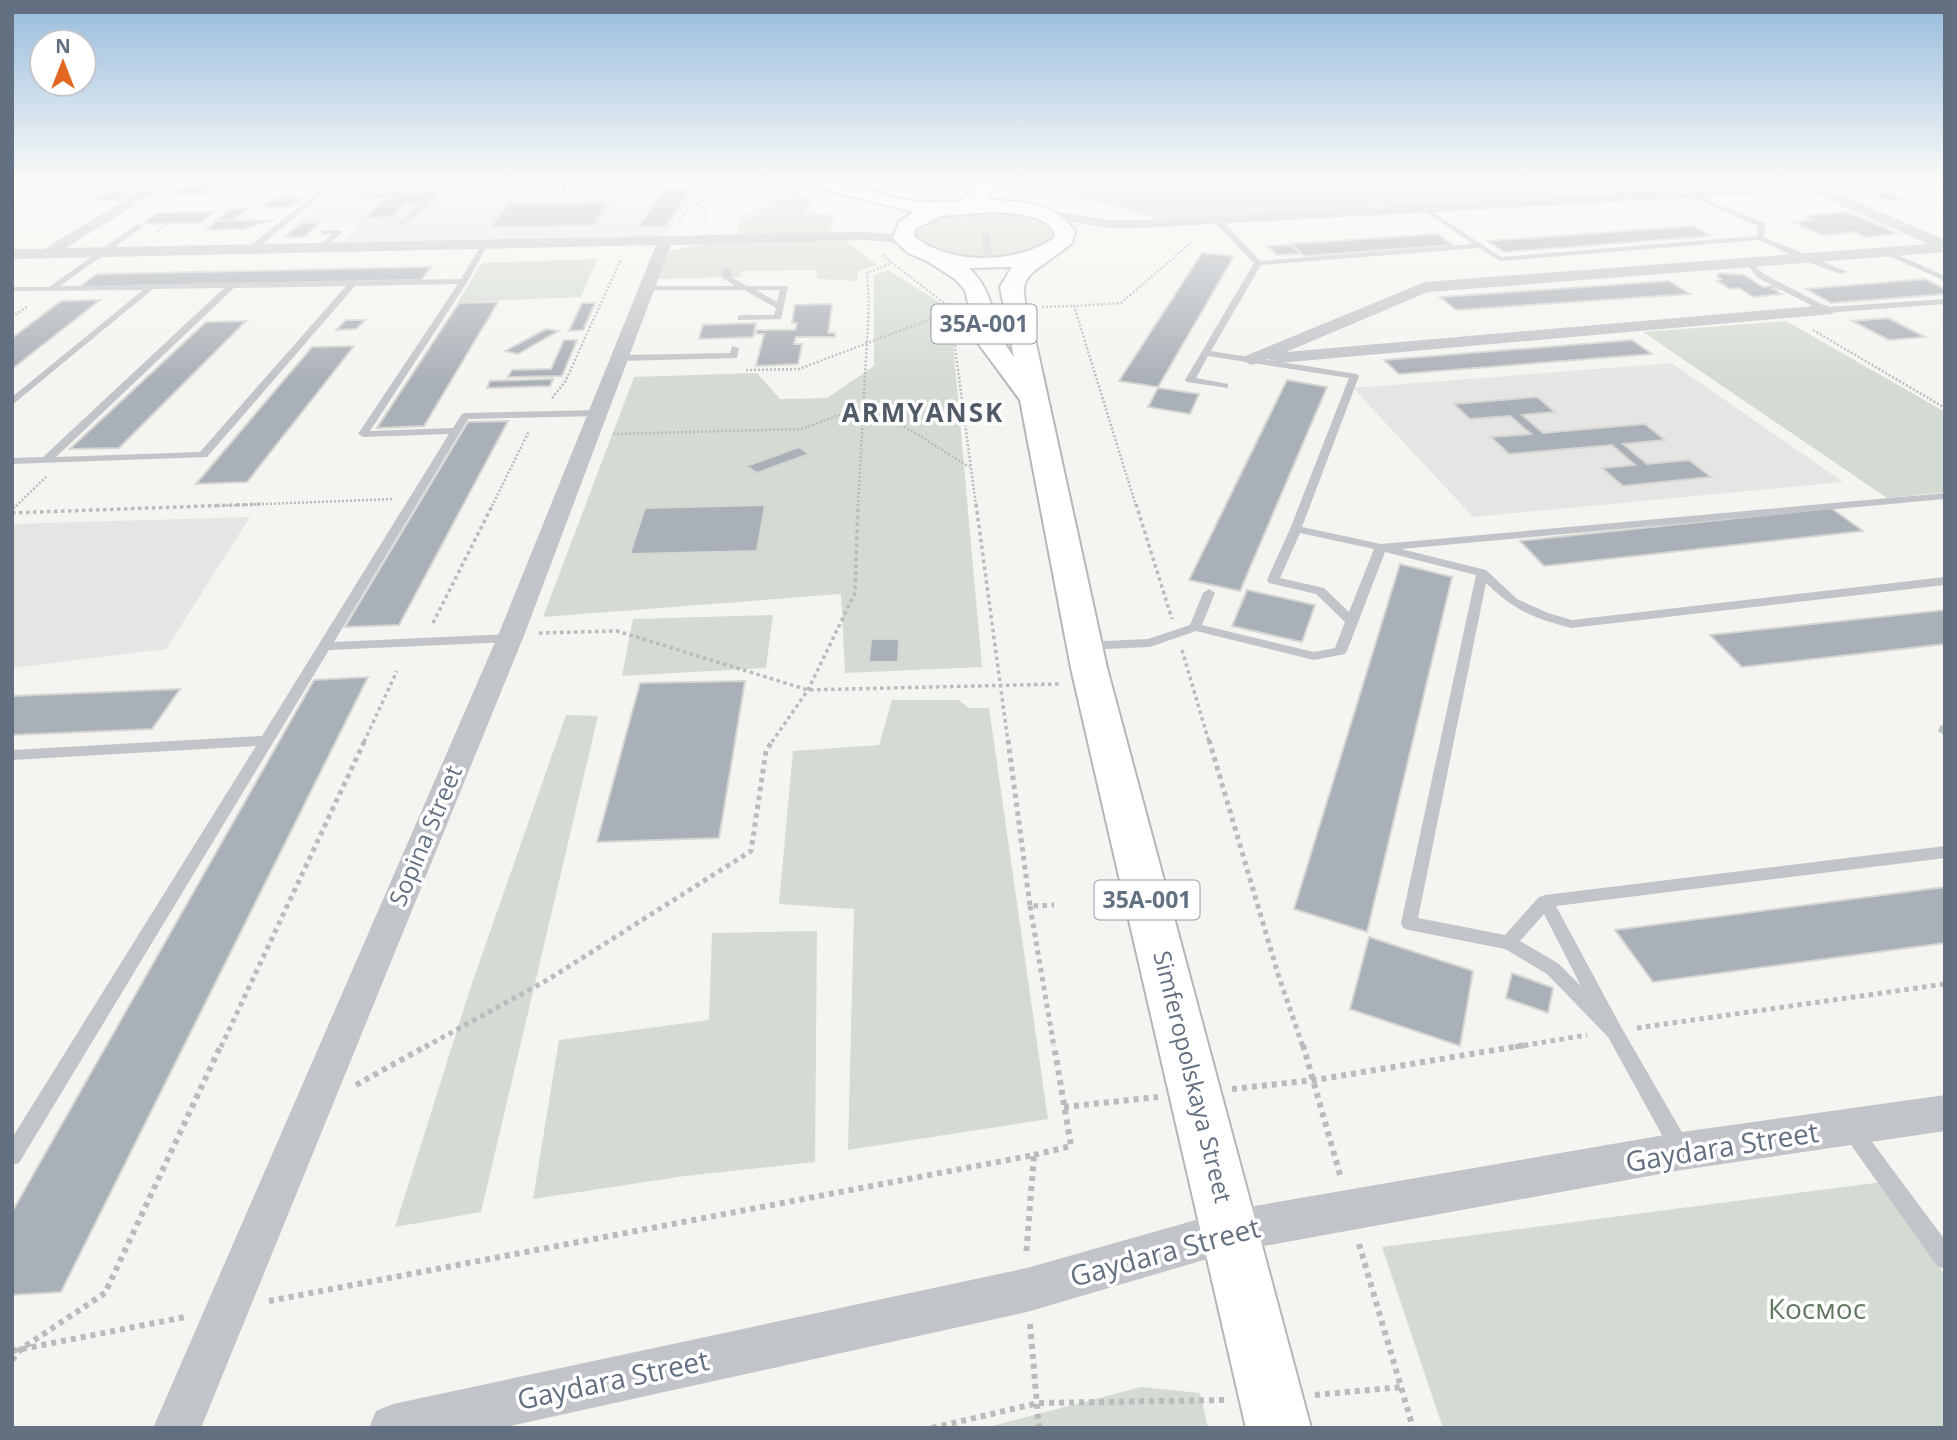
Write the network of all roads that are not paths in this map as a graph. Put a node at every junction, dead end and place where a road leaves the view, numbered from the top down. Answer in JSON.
{"nodes":[{"id":1,"x":57,"y":247,"type":"edge"},
{"id":2,"x":111,"y":247,"type":"edge"},
{"id":3,"x":258,"y":247,"type":"edge"},
{"id":4,"x":484,"y":247,"type":"edge"},
{"id":5,"x":682,"y":247,"type":"edge"},
{"id":6,"x":924,"y":247,"type":"edge"},
{"id":7,"x":987,"y":247,"type":"edge"},
{"id":8,"x":1053,"y":247,"type":"edge"},
{"id":9,"x":1243,"y":247,"type":"edge"},
{"id":10,"x":1464,"y":247,"type":"edge"},
{"id":11,"x":1482,"y":247,"type":"edge"},
{"id":12,"x":1640,"y":247,"type":"edge"},
{"id":13,"x":1781,"y":247,"type":"edge"},
{"id":14,"x":1943,"y":247,"type":"edge"},
{"id":15,"x":251,"y":248,"type":"joint"},
{"id":16,"x":104,"y":252,"type":"junction"},
{"id":17,"x":1887,"y":252,"type":"junction"},
{"id":18,"x":47,"y":253,"type":"junction"},
{"id":19,"x":1044,"y":253,"type":"junction"},
{"id":20,"x":12,"y":254,"type":"edge"},
{"id":21,"x":933,"y":256,"type":"junction"},
{"id":22,"x":1807,"y":259,"type":"junction"},
{"id":23,"x":988,"y":262,"type":"junction"},
{"id":24,"x":1258,"y":263,"type":"junction"},
{"id":25,"x":1751,"y":264,"type":"junction"},
{"id":26,"x":726,"y":270,"type":"dead end"},
{"id":27,"x":1844,"y":272,"type":"dead end"},
{"id":28,"x":1945,"y":279,"type":"edge"},
{"id":29,"x":464,"y":281,"type":"junction"},
{"id":30,"x":353,"y":283,"type":"junction"},
{"id":31,"x":232,"y":286,"type":"junction"},
{"id":32,"x":150,"y":288,"type":"junction"},
{"id":33,"x":646,"y":288,"type":"junction"},
{"id":34,"x":12,"y":289,"type":"edge"},
{"id":35,"x":51,"y":289,"type":"junction"},
{"id":36,"x":747,"y":289,"type":"junction"},
{"id":37,"x":1945,"y":301,"type":"edge"},
{"id":38,"x":780,"y":307,"type":"junction"},
{"id":39,"x":1826,"y":310,"type":"junction"},
{"id":40,"x":741,"y":318,"type":"dead end"},
{"id":41,"x":735,"y":348,"type":"dead end"},
{"id":42,"x":1204,"y":353,"type":"junction"},
{"id":43,"x":620,"y":358,"type":"junction"},
{"id":44,"x":1251,"y":360,"type":"junction"},
{"id":45,"x":1225,"y":386,"type":"dead end"},
{"id":46,"x":1032,"y":398,"type":"junction"},
{"id":47,"x":12,"y":402,"type":"edge"},
{"id":48,"x":595,"y":424,"type":"junction"},
{"id":49,"x":455,"y":431,"type":"junction"},
{"id":50,"x":46,"y":460,"type":"junction"},
{"id":51,"x":12,"y":461,"type":"edge"},
{"id":52,"x":1945,"y":496,"type":"edge"},
{"id":53,"x":1296,"y":528,"type":"junction"},
{"id":54,"x":1381,"y":547,"type":"junction"},
{"id":55,"x":1482,"y":573,"type":"junction"},
{"id":56,"x":1945,"y":582,"type":"edge"},
{"id":57,"x":1209,"y":593,"type":"dead end"},
{"id":58,"x":1352,"y":621,"type":"junction"},
{"id":59,"x":1195,"y":627,"type":"junction"},
{"id":60,"x":511,"y":636,"type":"junction"},
{"id":61,"x":322,"y":646,"type":"junction"},
{"id":62,"x":1087,"y":657,"type":"junction"},
{"id":63,"x":268,"y":740,"type":"junction"},
{"id":64,"x":12,"y":755,"type":"edge"},
{"id":65,"x":1945,"y":852,"type":"edge"},
{"id":66,"x":1545,"y":901,"type":"junction"},
{"id":67,"x":1509,"y":943,"type":"junction"},
{"id":68,"x":1614,"y":1031,"type":"junction"},
{"id":69,"x":1945,"y":1113,"type":"edge"},
{"id":70,"x":1850,"y":1127,"type":"junction"},
{"id":71,"x":1682,"y":1152,"type":"junction"},
{"id":72,"x":12,"y":1156,"type":"edge"},
{"id":73,"x":1231,"y":1231,"type":"junction"},
{"id":74,"x":1945,"y":1258,"type":"edge"},
{"id":75,"x":1276,"y":1413,"type":"edge"},
{"id":76,"x":177,"y":1428,"type":"edge"},
{"id":77,"x":393,"y":1428,"type":"edge"}],
"edges":[{"from":1,"to":18,"type":"street"},
{"from":2,"to":16,"type":"lane"},
{"from":3,"to":15,"type":"street"},
{"from":4,"to":29,"type":"lane"},
{"from":5,"to":33,"type":"street","name":"Sopina Street"},
{"from":6,"to":21,"type":"main road","number":"35А-001"},
{"from":7,"to":23,"type":"lane"},
{"from":8,"to":19,"type":"main road","number":"35А-001"},
{"from":9,"to":24,"type":"lane"},
{"from":10,"to":24,"type":"lane"},
{"from":11,"to":12,"type":"lane"},
{"from":13,"to":22,"type":"lane"},
{"from":14,"to":17,"type":"street"},
{"from":15,"to":16,"type":"street"},
{"from":16,"to":18,"type":"street"},
{"from":16,"to":35,"type":"lane"},
{"from":17,"to":22,"type":"street"},
{"from":17,"to":28,"type":"lane"},
{"from":18,"to":20,"type":"street"},
{"from":19,"to":23,"type":"main road","number":"35А-001"},
{"from":19,"to":46,"type":"main road","number":"35А-001"},
{"from":21,"to":23,"type":"main road","number":"35А-001"},
{"from":21,"to":46,"type":"main road","number":"35А-001"},
{"from":22,"to":25,"type":"street"},
{"from":22,"to":27,"type":"lane"},
{"from":24,"to":42,"type":"lane"},
{"from":25,"to":39,"type":"lane"},
{"from":25,"to":44,"type":"street"},
{"from":26,"to":36,"type":"lane"},
{"from":29,"to":30,"type":"lane"},
{"from":29,"to":49,"type":"lane"},
{"from":30,"to":31,"type":"lane"},
{"from":30,"to":50,"type":"lane"},
{"from":31,"to":32,"type":"lane"},
{"from":31,"to":50,"type":"lane"},
{"from":32,"to":35,"type":"lane"},
{"from":32,"to":47,"type":"lane"},
{"from":33,"to":36,"type":"lane"},
{"from":33,"to":43,"type":"street","name":"Sopina Street"},
{"from":34,"to":35,"type":"lane"},
{"from":36,"to":38,"type":"lane"},
{"from":36,"to":38,"type":"lane"},
{"from":37,"to":39,"type":"lane"},
{"from":38,"to":40,"type":"lane"},
{"from":39,"to":44,"type":"street"},
{"from":41,"to":43,"type":"lane"},
{"from":42,"to":44,"type":"lane"},
{"from":42,"to":45,"type":"lane"},
{"from":43,"to":48,"type":"street","name":"Sopina Street"},
{"from":44,"to":53,"type":"lane"},
{"from":46,"to":62,"type":"main road","name":"Simferopolskaya Street","number":"35А-001"},
{"from":48,"to":49,"type":"lane"},
{"from":48,"to":60,"type":"street","name":"Sopina Street"},
{"from":49,"to":61,"type":"lane"},
{"from":50,"to":51,"type":"lane"},
{"from":52,"to":54,"type":"lane"},
{"from":53,"to":54,"type":"lane"},
{"from":53,"to":58,"type":"lane"},
{"from":54,"to":55,"type":"lane"},
{"from":54,"to":58,"type":"lane"},
{"from":55,"to":56,"type":"lane"},
{"from":55,"to":67,"type":"lane"},
{"from":57,"to":59,"type":"lane"},
{"from":58,"to":59,"type":"lane"},
{"from":59,"to":62,"type":"lane"},
{"from":60,"to":61,"type":"lane"},
{"from":60,"to":76,"type":"street","name":"Sopina Street"},
{"from":61,"to":63,"type":"lane"},
{"from":62,"to":73,"type":"main road","name":"Simferopolskaya Street","number":"35А-001"},
{"from":63,"to":64,"type":"lane"},
{"from":63,"to":72,"type":"lane"},
{"from":65,"to":66,"type":"lane"},
{"from":66,"to":67,"type":"lane"},
{"from":66,"to":68,"type":"lane"},
{"from":67,"to":68,"type":"lane"},
{"from":68,"to":71,"type":"lane"},
{"from":69,"to":70,"type":"street","name":"Gaydara Street"},
{"from":70,"to":71,"type":"street","name":"Gaydara Street"},
{"from":70,"to":74,"type":"lane"},
{"from":71,"to":73,"type":"street","name":"Gaydara Street"},
{"from":73,"to":75,"type":"main road","name":"Simferopolskaya Street","number":"35А-001"},
{"from":73,"to":77,"type":"street","name":"Gaydara Street"}]}
